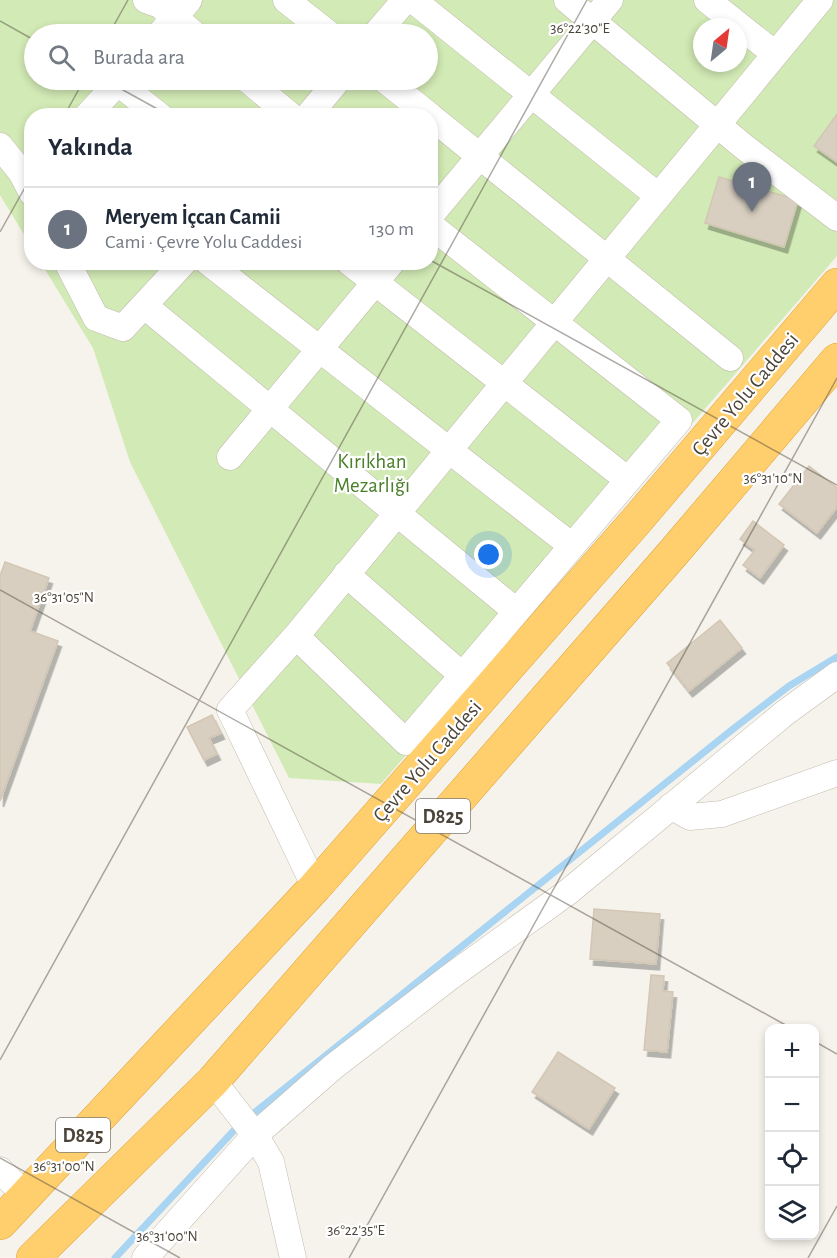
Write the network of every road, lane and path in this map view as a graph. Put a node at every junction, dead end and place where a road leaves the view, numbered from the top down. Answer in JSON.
{"nodes":[{"id":1,"x":147,"y":0,"type":"edge"},
{"id":2,"x":286,"y":0,"type":"edge"},
{"id":3,"x":405,"y":0,"type":"edge"},
{"id":4,"x":413,"y":0,"type":"edge"},
{"id":5,"x":567,"y":0,"type":"edge"},
{"id":6,"x":610,"y":0,"type":"edge"},
{"id":7,"x":707,"y":0,"type":"edge"},
{"id":8,"x":820,"y":0,"type":"edge"},
{"id":9,"x":175,"y":18,"type":"edge"},
{"id":10,"x":592,"y":21,"type":"junction"},
{"id":11,"x":316,"y":24,"type":"edge"},
{"id":12,"x":385,"y":24,"type":"edge"},
{"id":13,"x":775,"y":54,"type":"junction"},
{"id":14,"x":110,"y":90,"type":"edge"},
{"id":15,"x":129,"y":90,"type":"edge"},
{"id":16,"x":260,"y":90,"type":"edge"},
{"id":17,"x":330,"y":90,"type":"edge"},
{"id":18,"x":398,"y":90,"type":"edge"},
{"id":19,"x":531,"y":95,"type":"junction"},
{"id":20,"x":94,"y":108,"type":"edge"},
{"id":21,"x":150,"y":108,"type":"edge"},
{"id":22,"x":281,"y":108,"type":"edge"},
{"id":23,"x":315,"y":108,"type":"edge"},
{"id":24,"x":420,"y":108,"type":"edge"},
{"id":25,"x":438,"y":122,"type":"edge"},
{"id":26,"x":716,"y":123,"type":"junction"},
{"id":27,"x":0,"y":146,"type":"edge"},
{"id":28,"x":480,"y":156,"type":"junction"},
{"id":29,"x":24,"y":172,"type":"edge"},
{"id":30,"x":657,"y":195,"type":"junction"},
{"id":31,"x":438,"y":206,"type":"edge"},
{"id":32,"x":837,"y":218,"type":"edge"},
{"id":33,"x":438,"y":231,"type":"edge"},
{"id":34,"x":606,"y":258,"type":"junction"},
{"id":35,"x":71,"y":270,"type":"edge"},
{"id":36,"x":177,"y":270,"type":"edge"},
{"id":37,"x":218,"y":270,"type":"edge"},
{"id":38,"x":359,"y":270,"type":"edge"},
{"id":39,"x":386,"y":270,"type":"edge"},
{"id":40,"x":375,"y":283,"type":"junction"},
{"id":41,"x":837,"y":285,"type":"edge"},
{"id":42,"x":146,"y":307,"type":"junction"},
{"id":43,"x":554,"y":322,"type":"junction"},
{"id":44,"x":320,"y":349,"type":"junction"},
{"id":45,"x":730,"y":358,"type":"dead end"},
{"id":46,"x":837,"y":360,"type":"edge"},
{"id":47,"x":503,"y":383,"type":"junction"},
{"id":48,"x":270,"y":409,"type":"junction"},
{"id":49,"x":448,"y":450,"type":"junction"},
{"id":50,"x":230,"y":457,"type":"dead end"},
{"id":51,"x":628,"y":480,"type":"junction"},
{"id":52,"x":397,"y":513,"type":"junction"},
{"id":53,"x":572,"y":546,"type":"junction"},
{"id":54,"x":346,"y":574,"type":"junction"},
{"id":55,"x":516,"y":611,"type":"junction"},
{"id":56,"x":296,"y":636,"type":"junction"},
{"id":57,"x":462,"y":675,"type":"junction"},
{"id":58,"x":837,"y":675,"type":"edge"},
{"id":59,"x":837,"y":773,"type":"edge"},
{"id":60,"x":671,"y":806,"type":"junction"},
{"id":61,"x":315,"y":887,"type":"junction"},
{"id":62,"x":219,"y":1088,"type":"junction"},
{"id":63,"x":255,"y":1135,"type":"junction"},
{"id":64,"x":0,"y":1170,"type":"edge"},
{"id":65,"x":26,"y":1196,"type":"junction"},
{"id":66,"x":0,"y":1223,"type":"edge"},
{"id":67,"x":33,"y":1258,"type":"edge"},
{"id":68,"x":145,"y":1258,"type":"edge"},
{"id":69,"x":293,"y":1258,"type":"edge"}],
"edges":[{"from":1,"to":9,"type":"street"},
{"from":2,"to":11,"type":"street"},
{"from":3,"to":12,"type":"street"},
{"from":4,"to":19,"type":"street"},
{"from":5,"to":10,"type":"street"},
{"from":6,"to":10,"type":"street"},
{"from":7,"to":13,"type":"street"},
{"from":8,"to":13,"type":"street"},
{"from":10,"to":19,"type":"street"},
{"from":10,"to":26,"type":"street"},
{"from":13,"to":26,"type":"street"},
{"from":14,"to":20,"type":"street"},
{"from":15,"to":21,"type":"street"},
{"from":16,"to":22,"type":"street"},
{"from":17,"to":23,"type":"street"},
{"from":18,"to":24,"type":"street"},
{"from":19,"to":28,"type":"street"},
{"from":19,"to":30,"type":"street"},
{"from":25,"to":28,"type":"street"},
{"from":26,"to":30,"type":"street"},
{"from":26,"to":32,"type":"street"},
{"from":27,"to":29,"type":"street"},
{"from":28,"to":31,"type":"street"},
{"from":28,"to":34,"type":"street"},
{"from":30,"to":34,"type":"street"},
{"from":33,"to":43,"type":"street"},
{"from":34,"to":43,"type":"street"},
{"from":34,"to":45,"type":"street"},
{"from":35,"to":42,"type":"street"},
{"from":36,"to":42,"type":"street"},
{"from":37,"to":44,"type":"street"},
{"from":38,"to":40,"type":"street"},
{"from":39,"to":40,"type":"street"},
{"from":40,"to":44,"type":"street"},
{"from":40,"to":47,"type":"street"},
{"from":41,"to":61,"type":"highway","name":"Çevre Yolu Caddesi","number":"D825"},
{"from":42,"to":48,"type":"street"},
{"from":43,"to":47,"type":"street"},
{"from":43,"to":51,"type":"street"},
{"from":44,"to":48,"type":"street"},
{"from":44,"to":49,"type":"street"},
{"from":46,"to":62,"type":"highway","number":"D825"},
{"from":47,"to":49,"type":"street"},
{"from":47,"to":51,"type":"street"},
{"from":48,"to":50,"type":"street"},
{"from":48,"to":52,"type":"street"},
{"from":49,"to":52,"type":"street"},
{"from":49,"to":53,"type":"street"},
{"from":51,"to":53,"type":"street"},
{"from":52,"to":54,"type":"street"},
{"from":52,"to":55,"type":"street"},
{"from":53,"to":55,"type":"street"},
{"from":54,"to":56,"type":"street"},
{"from":54,"to":57,"type":"street"},
{"from":55,"to":57,"type":"street"},
{"from":56,"to":57,"type":"street"},
{"from":56,"to":61,"type":"street"},
{"from":58,"to":60,"type":"street"},
{"from":59,"to":60,"type":"street"},
{"from":60,"to":63,"type":"street"},
{"from":61,"to":65,"type":"highway","name":"Çevre Yolu Caddesi","number":"D825"},
{"from":62,"to":63,"type":"street"},
{"from":62,"to":67,"type":"highway","number":"D825"},
{"from":63,"to":68,"type":"street"},
{"from":63,"to":69,"type":"street"},
{"from":64,"to":65,"type":"street"},
{"from":65,"to":66,"type":"highway","name":"Çevre Yolu Caddesi","number":"D825"}]}
